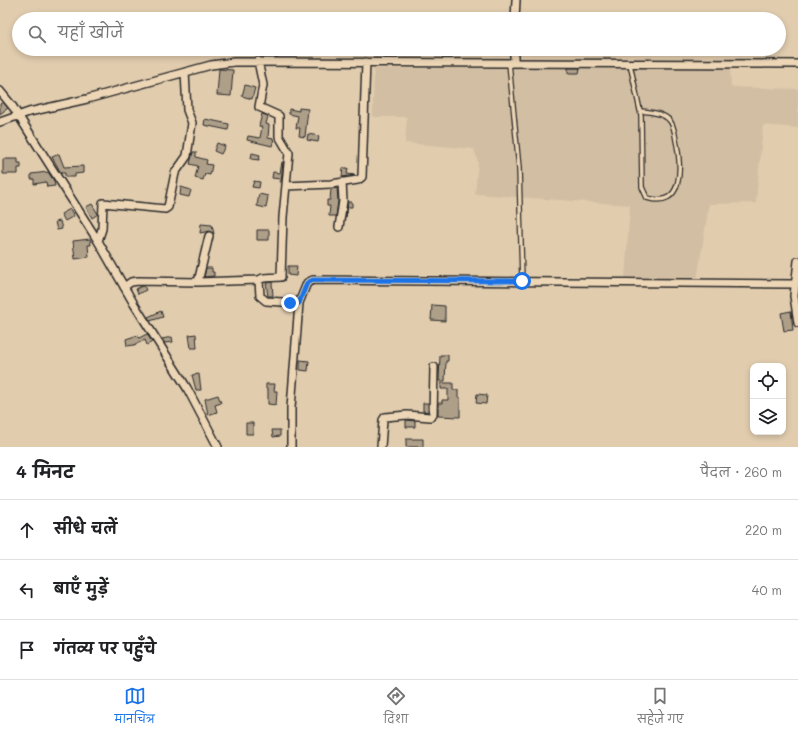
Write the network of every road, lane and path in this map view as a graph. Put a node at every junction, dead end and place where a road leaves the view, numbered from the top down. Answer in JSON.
{"nodes":[{"id":1,"x":516,"y":0,"type":"edge"},
{"id":2,"x":515,"y":12,"type":"edge"},
{"id":3,"x":513,"y":56,"type":"edge"},
{"id":4,"x":258,"y":61,"type":"junction"},
{"id":5,"x":366,"y":62,"type":"junction"},
{"id":6,"x":512,"y":62,"type":"junction"},
{"id":7,"x":630,"y":63,"type":"junction"},
{"id":8,"x":798,"y":64,"type":"edge"},
{"id":9,"x":185,"y":72,"type":"junction"},
{"id":10,"x":0,"y":91,"type":"edge"},
{"id":11,"x":641,"y":111,"type":"junction"},
{"id":12,"x":18,"y":115,"type":"junction"},
{"id":13,"x":0,"y":122,"type":"edge"},
{"id":14,"x":342,"y":182,"type":"junction"},
{"id":15,"x":286,"y":186,"type":"junction"},
{"id":16,"x":339,"y":227,"type":"dead end"},
{"id":17,"x":209,"y":236,"type":"dead end"},
{"id":18,"x":98,"y":241,"type":"junction"},
{"id":19,"x":798,"y":261,"type":"edge"},
{"id":20,"x":259,"y":280,"type":"junction"},
{"id":21,"x":522,"y":281,"type":"junction"},
{"id":22,"x":198,"y":282,"type":"junction"},
{"id":23,"x":794,"y":284,"type":"junction"},
{"id":24,"x":124,"y":287,"type":"junction"},
{"id":25,"x":299,"y":303,"type":"junction"},
{"id":26,"x":798,"y":323,"type":"edge"},
{"id":27,"x":434,"y":367,"type":"dead end"},
{"id":28,"x":218,"y":447,"type":"edge"},
{"id":29,"x":290,"y":447,"type":"edge"},
{"id":30,"x":381,"y":447,"type":"edge"}],
"edges":[{"from":1,"to":2,"type":"street"},
{"from":3,"to":6,"type":"street"},
{"from":4,"to":5,"type":"street"},
{"from":4,"to":9,"type":"street"},
{"from":4,"to":15,"type":"street"},
{"from":5,"to":6,"type":"street"},
{"from":5,"to":14,"type":"street"},
{"from":6,"to":7,"type":"street"},
{"from":6,"to":21,"type":"lane"},
{"from":7,"to":8,"type":"street"},
{"from":7,"to":11,"type":"lane"},
{"from":9,"to":12,"type":"street"},
{"from":9,"to":18,"type":"street"},
{"from":10,"to":12,"type":"street"},
{"from":11,"to":11,"type":"lane"},
{"from":12,"to":13,"type":"street"},
{"from":12,"to":18,"type":"street"},
{"from":14,"to":15,"type":"street"},
{"from":14,"to":16,"type":"street"},
{"from":15,"to":20,"type":"street"},
{"from":17,"to":22,"type":"street"},
{"from":18,"to":24,"type":"street"},
{"from":19,"to":23,"type":"street"},
{"from":20,"to":22,"type":"street"},
{"from":20,"to":25,"type":"street"},
{"from":21,"to":23,"type":"street"},
{"from":21,"to":25,"type":"street"},
{"from":22,"to":24,"type":"street"},
{"from":23,"to":26,"type":"street"},
{"from":24,"to":28,"type":"street"},
{"from":25,"to":29,"type":"street"},
{"from":27,"to":30,"type":"street"}]}
